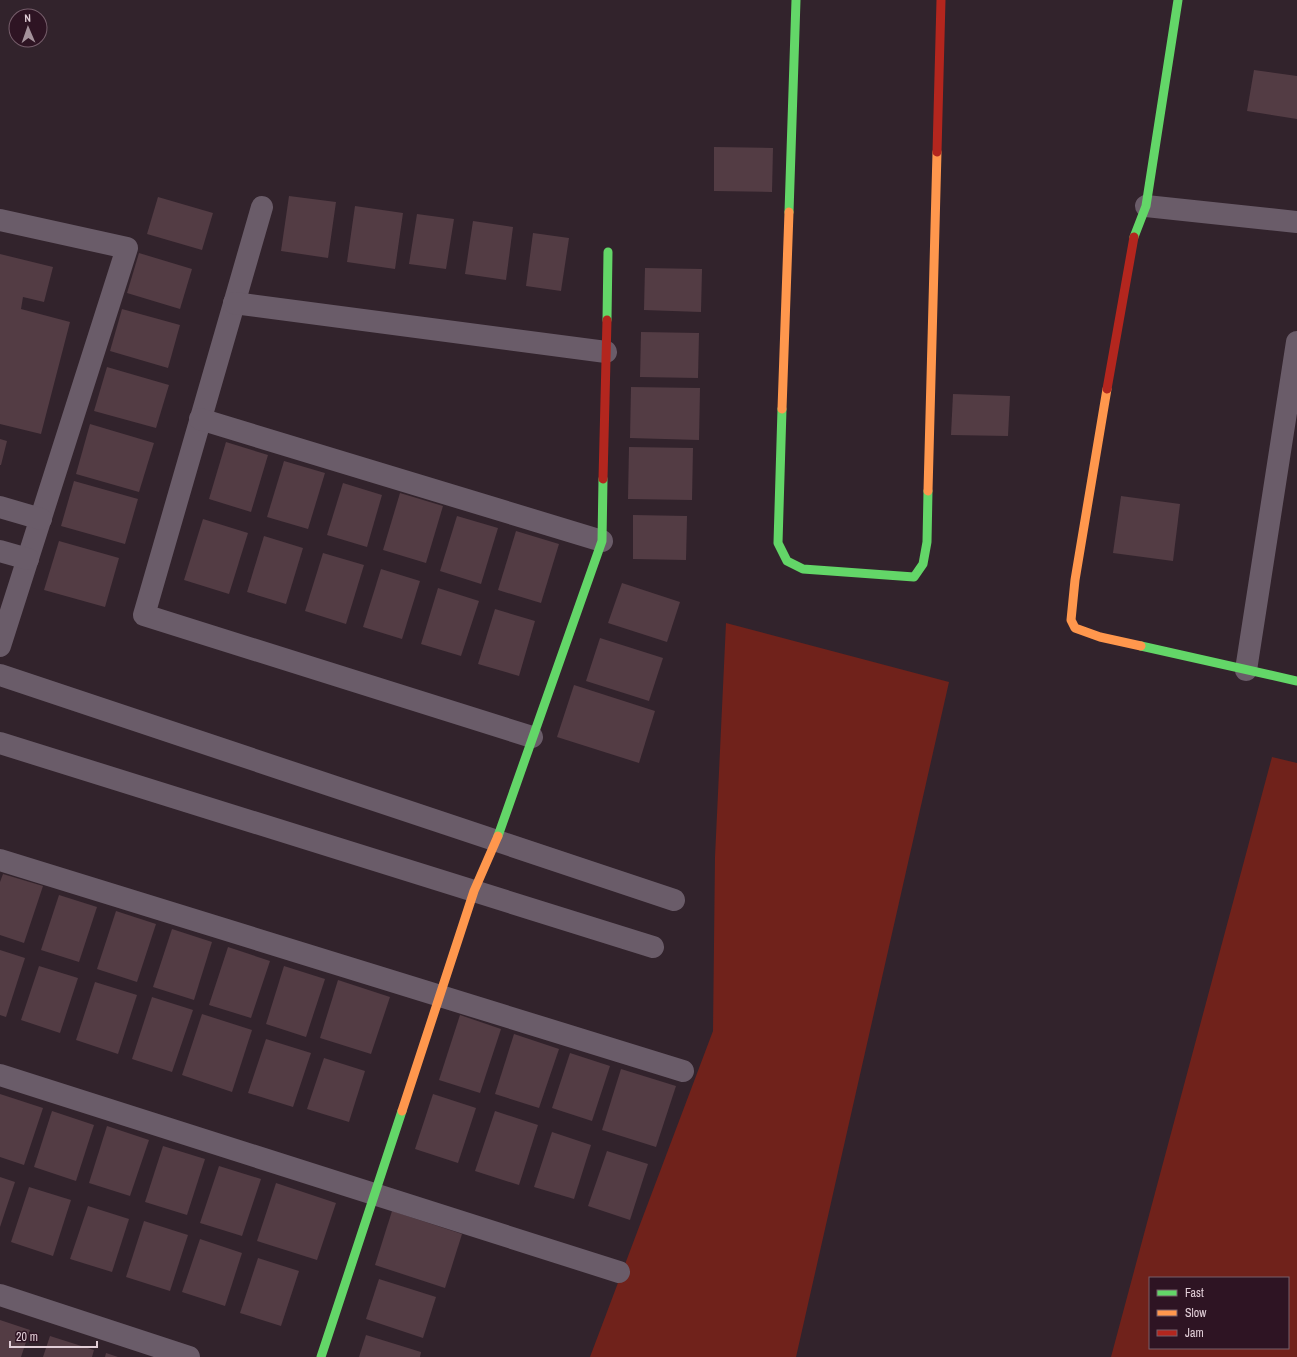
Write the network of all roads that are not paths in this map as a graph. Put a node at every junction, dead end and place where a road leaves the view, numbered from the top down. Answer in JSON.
{"nodes":[{"id":1,"x":796,"y":0,"type":"edge"},
{"id":2,"x":941,"y":0,"type":"edge"},
{"id":3,"x":1178,"y":0,"type":"edge"},
{"id":4,"x":1146,"y":206,"type":"junction"},
{"id":5,"x":262,"y":207,"type":"dead end"},
{"id":6,"x":0,"y":220,"type":"edge"},
{"id":7,"x":1297,"y":222,"type":"edge"},
{"id":8,"x":608,"y":252,"type":"dead end"},
{"id":9,"x":234,"y":303,"type":"junction"},
{"id":10,"x":1297,"y":342,"type":"edge"},
{"id":11,"x":606,"y":352,"type":"junction"},
{"id":12,"x":200,"y":419,"type":"junction"},
{"id":13,"x":0,"y":507,"type":"edge"},
{"id":14,"x":41,"y":519,"type":"junction"},
{"id":15,"x":602,"y":541,"type":"junction"},
{"id":16,"x":0,"y":551,"type":"edge"},
{"id":17,"x":28,"y":559,"type":"junction"},
{"id":18,"x":0,"y":646,"type":"edge"},
{"id":19,"x":1246,"y":670,"type":"junction"},
{"id":20,"x":0,"y":675,"type":"edge"},
{"id":21,"x":1297,"y":681,"type":"edge"},
{"id":22,"x":532,"y":737,"type":"junction"},
{"id":23,"x":0,"y":743,"type":"edge"},
{"id":24,"x":496,"y":840,"type":"junction"},
{"id":25,"x":0,"y":860,"type":"edge"},
{"id":26,"x":474,"y":891,"type":"junction"},
{"id":27,"x":674,"y":900,"type":"dead end"},
{"id":28,"x":653,"y":947,"type":"dead end"},
{"id":29,"x":440,"y":996,"type":"junction"},
{"id":30,"x":683,"y":1071,"type":"dead end"},
{"id":31,"x":0,"y":1076,"type":"edge"},
{"id":32,"x":375,"y":1195,"type":"junction"},
{"id":33,"x":618,"y":1272,"type":"dead end"},
{"id":34,"x":0,"y":1295,"type":"edge"},
{"id":35,"x":189,"y":1357,"type":"edge"},
{"id":36,"x":321,"y":1357,"type":"edge"}],
"edges":[{"from":1,"to":2,"type":"street"},
{"from":3,"to":4,"type":"street"},
{"from":4,"to":7,"type":"street"},
{"from":4,"to":19,"type":"street"},
{"from":5,"to":9,"type":"street"},
{"from":6,"to":14,"type":"street"},
{"from":8,"to":11,"type":"street"},
{"from":9,"to":11,"type":"street"},
{"from":9,"to":12,"type":"street"},
{"from":10,"to":19,"type":"street"},
{"from":11,"to":15,"type":"street"},
{"from":12,"to":15,"type":"street"},
{"from":12,"to":22,"type":"street"},
{"from":13,"to":14,"type":"street"},
{"from":14,"to":17,"type":"street"},
{"from":15,"to":22,"type":"street"},
{"from":16,"to":17,"type":"street"},
{"from":17,"to":18,"type":"street"},
{"from":19,"to":21,"type":"street"},
{"from":20,"to":24,"type":"street"},
{"from":22,"to":24,"type":"street"},
{"from":23,"to":26,"type":"street"},
{"from":24,"to":26,"type":"street"},
{"from":24,"to":27,"type":"street"},
{"from":25,"to":29,"type":"street"},
{"from":26,"to":28,"type":"street"},
{"from":26,"to":29,"type":"street"},
{"from":29,"to":30,"type":"street"},
{"from":29,"to":32,"type":"street"},
{"from":31,"to":32,"type":"street"},
{"from":32,"to":33,"type":"street"},
{"from":32,"to":36,"type":"street"},
{"from":34,"to":35,"type":"street"}]}
